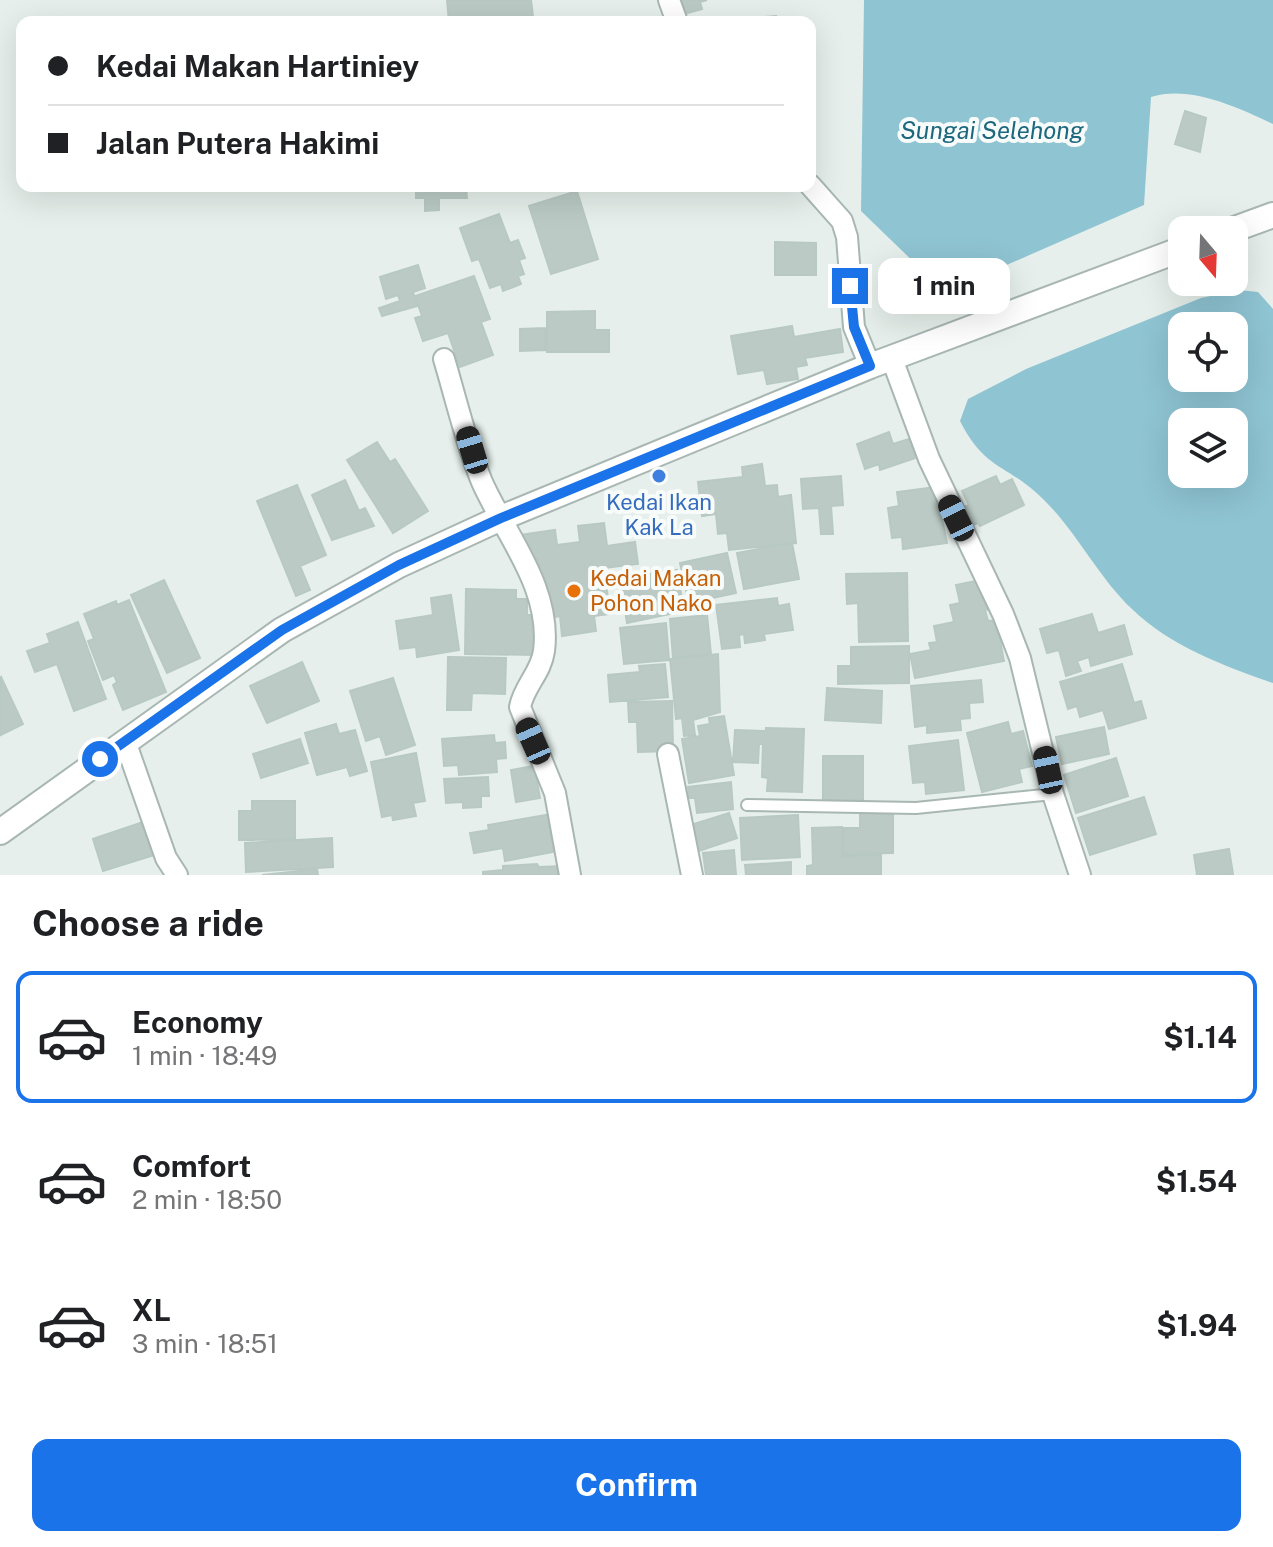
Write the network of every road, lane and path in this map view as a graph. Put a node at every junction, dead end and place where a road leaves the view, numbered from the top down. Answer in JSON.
{"nodes":[{"id":1,"x":816,"y":192,"type":"edge"},
{"id":2,"x":1273,"y":215,"type":"edge"},
{"id":3,"x":1248,"y":224,"type":"edge"},
{"id":4,"x":1168,"y":254,"type":"edge"},
{"id":5,"x":444,"y":359,"type":"dead end"},
{"id":6,"x":881,"y":362,"type":"junction"},
{"id":7,"x":501,"y":518,"type":"junction"},
{"id":8,"x":125,"y":741,"type":"junction"},
{"id":9,"x":668,"y":754,"type":"dead end"},
{"id":10,"x":1053,"y":794,"type":"junction"},
{"id":11,"x":747,"y":805,"type":"dead end"},
{"id":12,"x":0,"y":832,"type":"edge"},
{"id":13,"x":177,"y":875,"type":"edge"},
{"id":14,"x":570,"y":875,"type":"edge"},
{"id":15,"x":692,"y":875,"type":"edge"},
{"id":16,"x":1080,"y":875,"type":"edge"}],
"edges":[{"from":1,"to":6,"type":"street"},
{"from":2,"to":3,"type":"street"},
{"from":4,"to":6,"type":"street"},
{"from":5,"to":7,"type":"street"},
{"from":6,"to":7,"type":"street"},
{"from":6,"to":10,"type":"street"},
{"from":7,"to":8,"type":"street"},
{"from":7,"to":14,"type":"street"},
{"from":8,"to":12,"type":"street"},
{"from":8,"to":13,"type":"street"},
{"from":9,"to":15,"type":"street"},
{"from":10,"to":11,"type":"lane"},
{"from":10,"to":16,"type":"street"}]}
